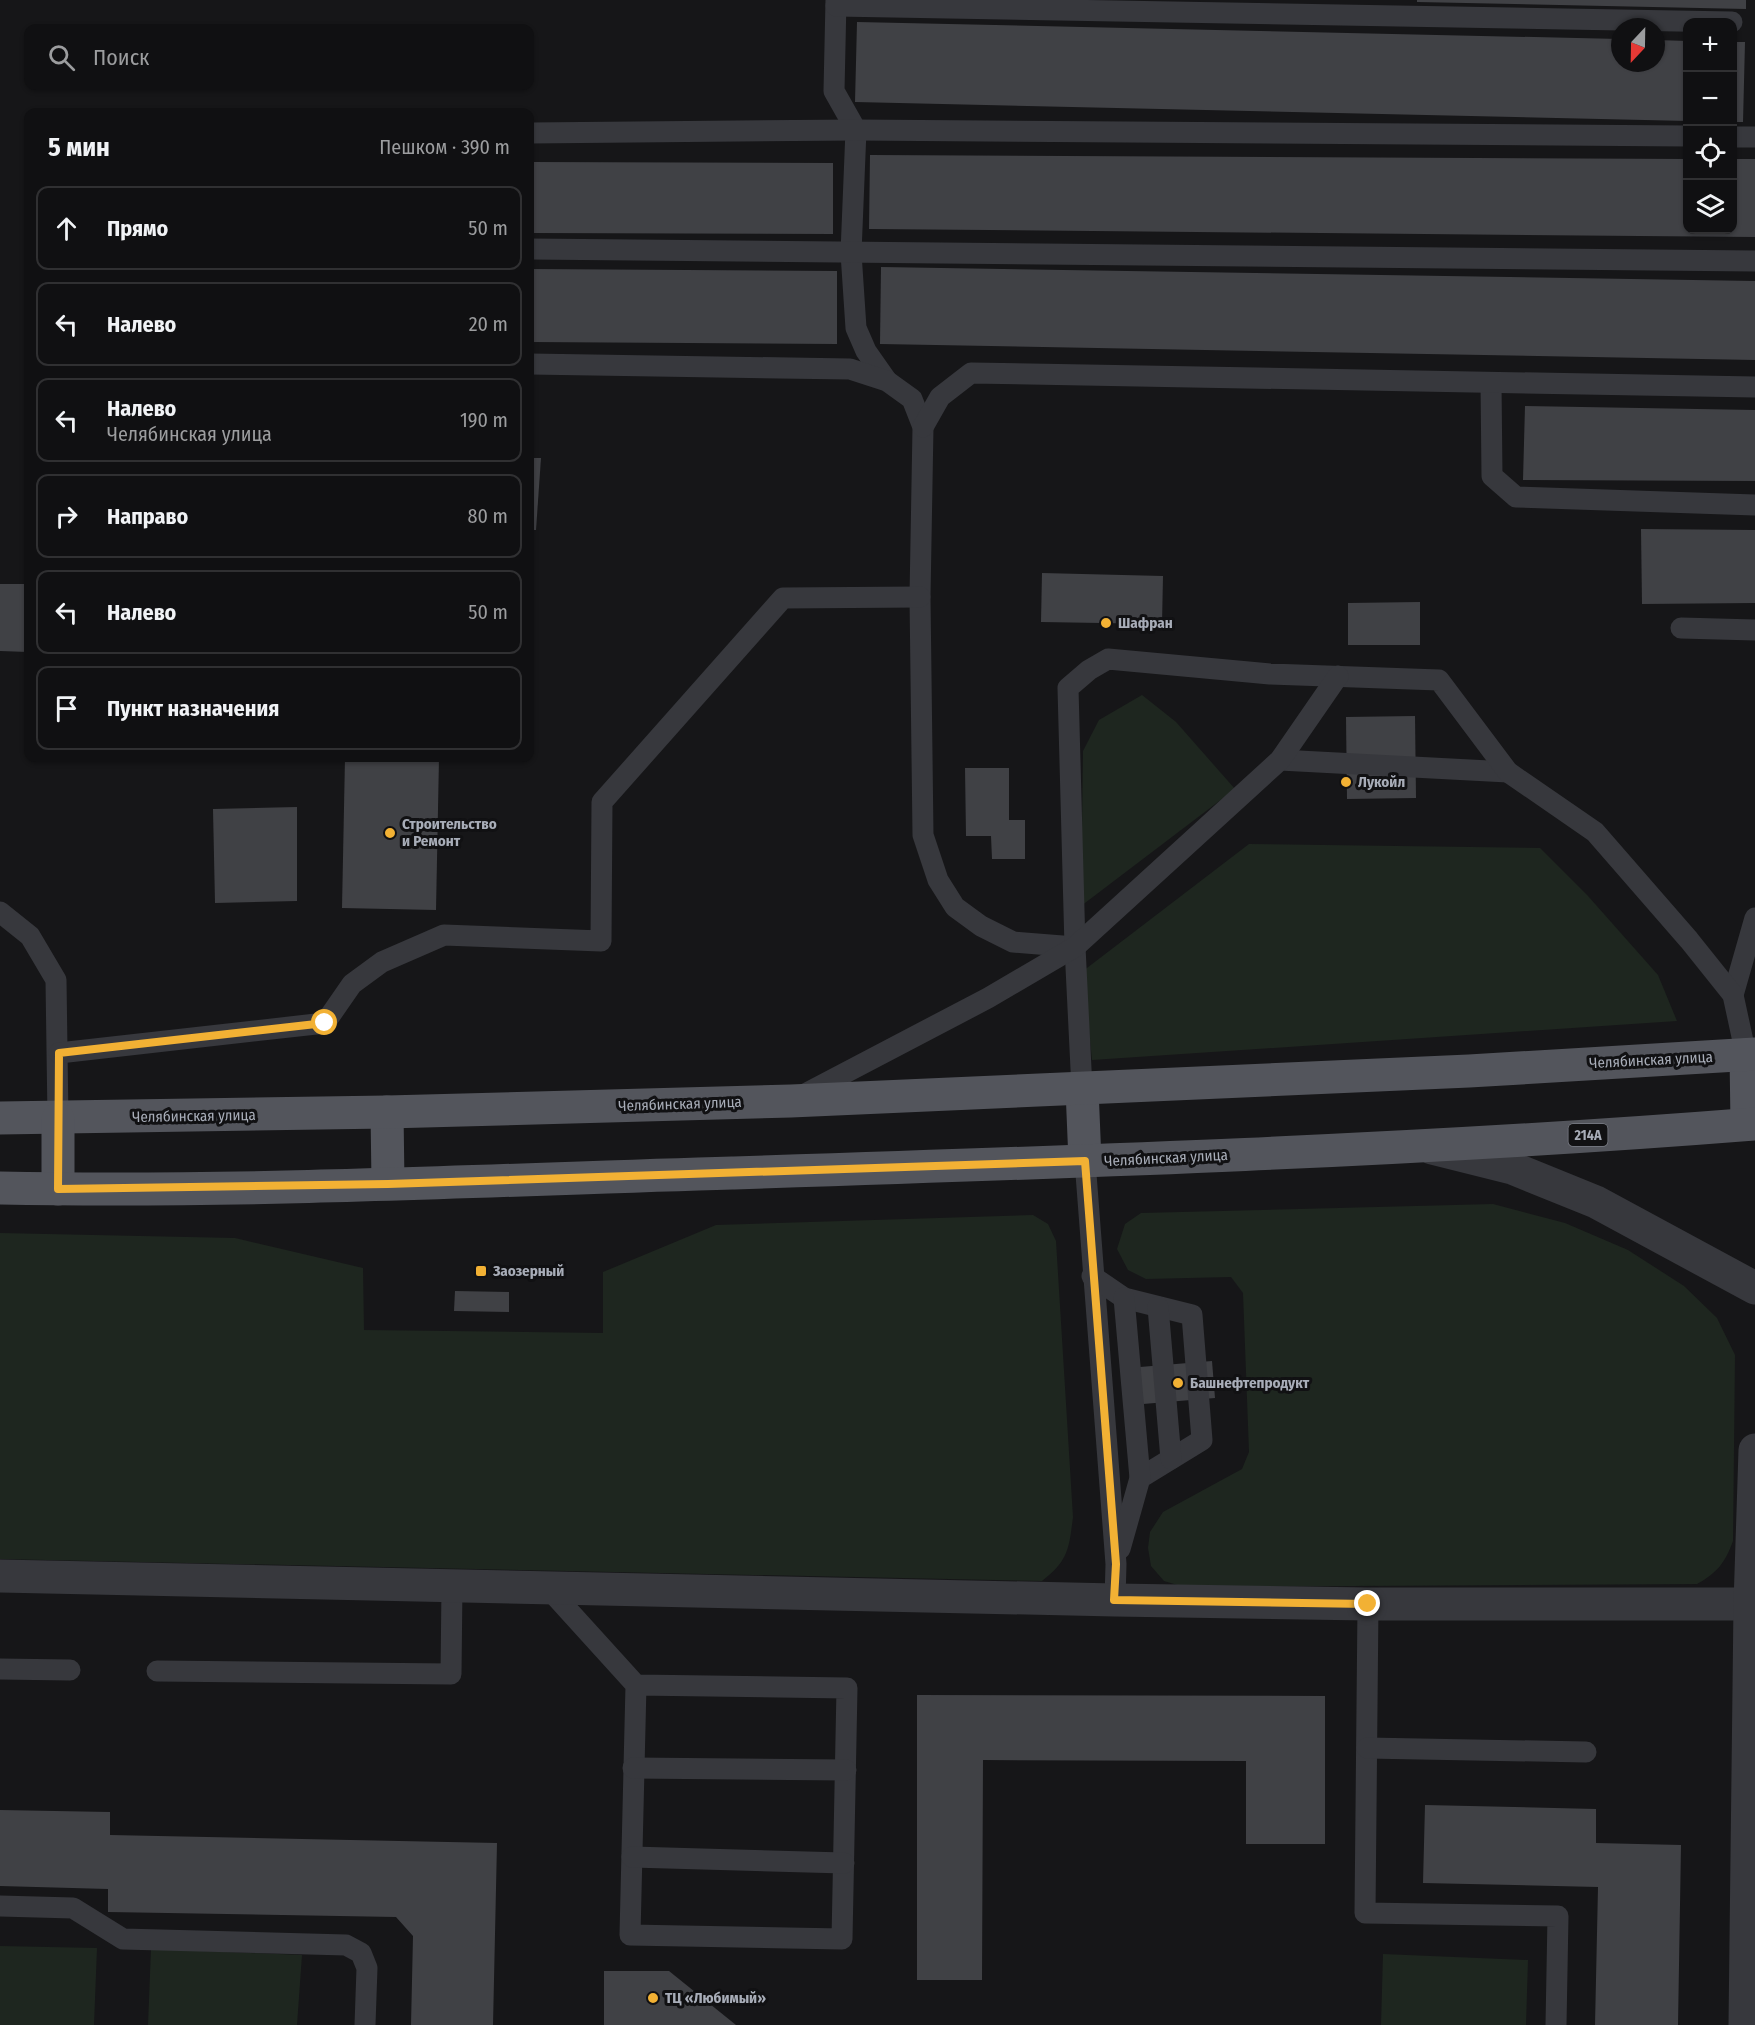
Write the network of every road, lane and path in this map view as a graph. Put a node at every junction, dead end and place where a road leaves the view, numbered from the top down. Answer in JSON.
{"nodes":[{"id":1,"x":836,"y":3,"type":"edge"},
{"id":2,"x":1683,"y":21,"type":"edge"},
{"id":3,"x":856,"y":130,"type":"junction"},
{"id":4,"x":534,"y":133,"type":"edge"},
{"id":5,"x":1683,"y":136,"type":"edge"},
{"id":6,"x":1737,"y":137,"type":"edge"},
{"id":7,"x":1755,"y":137,"type":"edge"},
{"id":8,"x":534,"y":249,"type":"edge"},
{"id":9,"x":851,"y":253,"type":"junction"},
{"id":10,"x":1755,"y":261,"type":"edge"},
{"id":11,"x":534,"y":364,"type":"edge"},
{"id":12,"x":887,"y":381,"type":"junction"},
{"id":13,"x":1491,"y":383,"type":"junction"},
{"id":14,"x":1755,"y":387,"type":"edge"},
{"id":15,"x":923,"y":428,"type":"junction"},
{"id":16,"x":1755,"y":504,"type":"edge"},
{"id":17,"x":920,"y":597,"type":"junction"},
{"id":18,"x":1681,"y":628,"type":"dead end"},
{"id":19,"x":1755,"y":630,"type":"edge"},
{"id":20,"x":1338,"y":676,"type":"junction"},
{"id":21,"x":1280,"y":760,"type":"junction"},
{"id":22,"x":1508,"y":772,"type":"junction"},
{"id":23,"x":0,"y":912,"type":"edge"},
{"id":24,"x":1755,"y":918,"type":"edge"},
{"id":25,"x":1075,"y":946,"type":"junction"},
{"id":26,"x":1733,"y":995,"type":"junction"},
{"id":27,"x":59,"y":1053,"type":"junction"},
{"id":28,"x":1750,"y":1054,"type":"edge"},
{"id":29,"x":1082,"y":1089,"type":"junction"},
{"id":30,"x":791,"y":1101,"type":"junction"},
{"id":31,"x":387,"y":1112,"type":"junction"},
{"id":32,"x":0,"y":1118,"type":"edge"},
{"id":33,"x":58,"y":1119,"type":"junction"},
{"id":34,"x":1751,"y":1124,"type":"edge"},
{"id":35,"x":1421,"y":1146,"type":"junction"},
{"id":36,"x":1085,"y":1161,"type":"junction"},
{"id":37,"x":388,"y":1184,"type":"junction"},
{"id":38,"x":0,"y":1188,"type":"edge"},
{"id":39,"x":58,"y":1189,"type":"junction"},
{"id":40,"x":1092,"y":1276,"type":"junction"},
{"id":41,"x":1755,"y":1288,"type":"edge"},
{"id":42,"x":1124,"y":1298,"type":"junction"},
{"id":43,"x":1158,"y":1307,"type":"junction"},
{"id":44,"x":1755,"y":1450,"type":"edge"},
{"id":45,"x":1171,"y":1459,"type":"junction"},
{"id":46,"x":1140,"y":1478,"type":"junction"},
{"id":47,"x":1116,"y":1564,"type":"junction"},
{"id":48,"x":0,"y":1576,"type":"edge"},
{"id":49,"x":452,"y":1586,"type":"junction"},
{"id":50,"x":548,"y":1588,"type":"junction"},
{"id":51,"x":1114,"y":1600,"type":"junction"},
{"id":52,"x":1368,"y":1604,"type":"junction"},
{"id":53,"x":1752,"y":1604,"type":"edge"},
{"id":54,"x":0,"y":1669,"type":"edge"},
{"id":55,"x":70,"y":1670,"type":"dead end"},
{"id":56,"x":157,"y":1671,"type":"dead end"},
{"id":57,"x":636,"y":1685,"type":"junction"},
{"id":58,"x":1367,"y":1749,"type":"junction"},
{"id":59,"x":1586,"y":1752,"type":"dead end"},
{"id":60,"x":633,"y":1768,"type":"junction"},
{"id":61,"x":846,"y":1770,"type":"junction"},
{"id":62,"x":632,"y":1857,"type":"junction"},
{"id":63,"x":844,"y":1863,"type":"junction"},
{"id":64,"x":1751,"y":1864,"type":"edge"},
{"id":65,"x":0,"y":1906,"type":"edge"},
{"id":66,"x":365,"y":2025,"type":"edge"},
{"id":67,"x":1556,"y":2025,"type":"edge"},
{"id":68,"x":1745,"y":2025,"type":"edge"}],
"edges":[{"from":1,"to":2,"type":"lane"},
{"from":1,"to":3,"type":"lane"},
{"from":3,"to":4,"type":"lane"},
{"from":3,"to":5,"type":"lane"},
{"from":3,"to":9,"type":"lane"},
{"from":6,"to":7,"type":"lane"},
{"from":8,"to":9,"type":"lane"},
{"from":9,"to":10,"type":"lane"},
{"from":9,"to":12,"type":"lane"},
{"from":11,"to":12,"type":"lane"},
{"from":12,"to":15,"type":"lane"},
{"from":13,"to":14,"type":"lane"},
{"from":13,"to":15,"type":"lane"},
{"from":13,"to":16,"type":"lane"},
{"from":15,"to":17,"type":"lane"},
{"from":17,"to":25,"type":"lane"},
{"from":17,"to":27,"type":"lane"},
{"from":18,"to":19,"type":"lane"},
{"from":20,"to":21,"type":"lane"},
{"from":20,"to":22,"type":"lane"},
{"from":20,"to":25,"type":"lane"},
{"from":21,"to":22,"type":"lane"},
{"from":21,"to":25,"type":"lane"},
{"from":22,"to":26,"type":"lane"},
{"from":23,"to":27,"type":"lane"},
{"from":24,"to":26,"type":"lane"},
{"from":25,"to":29,"type":"lane"},
{"from":25,"to":30,"type":"lane"},
{"from":26,"to":28,"type":"lane"},
{"from":27,"to":33,"type":"lane"},
{"from":28,"to":29,"type":"main road","name":"Челябинская улица"},
{"from":28,"to":34,"type":"main road"},
{"from":29,"to":30,"type":"main road","name":"Челябинская улица"},
{"from":29,"to":36,"type":"main road"},
{"from":30,"to":31,"type":"main road","name":"Челябинская улица"},
{"from":31,"to":33,"type":"main road","name":"Челябинская улица"},
{"from":31,"to":37,"type":"main road"},
{"from":32,"to":33,"type":"main road","name":"Челябинская улица"},
{"from":33,"to":39,"type":"main road"},
{"from":34,"to":35,"type":"main road","name":"Челябинская улица","number":"214А"},
{"from":35,"to":36,"type":"main road","name":"Челябинская улица","number":"214А"},
{"from":35,"to":41,"type":"street"},
{"from":36,"to":37,"type":"main road","name":"Челябинская улица","number":"214А"},
{"from":36,"to":40,"type":"lane"},
{"from":37,"to":39,"type":"main road","name":"Челябинская улица","number":"214А"},
{"from":38,"to":39,"type":"main road","name":"Челябинская улица","number":"214А"},
{"from":40,"to":42,"type":"lane"},
{"from":40,"to":47,"type":"lane"},
{"from":42,"to":43,"type":"lane"},
{"from":42,"to":46,"type":"lane"},
{"from":43,"to":45,"type":"lane"},
{"from":43,"to":45,"type":"lane"},
{"from":44,"to":53,"type":"street"},
{"from":45,"to":46,"type":"lane"},
{"from":46,"to":47,"type":"lane"},
{"from":47,"to":51,"type":"lane"},
{"from":48,"to":49,"type":"street"},
{"from":49,"to":50,"type":"street"},
{"from":49,"to":56,"type":"lane"},
{"from":50,"to":51,"type":"street"},
{"from":50,"to":57,"type":"lane"},
{"from":51,"to":52,"type":"street"},
{"from":52,"to":53,"type":"street"},
{"from":52,"to":58,"type":"lane"},
{"from":53,"to":64,"type":"street"},
{"from":54,"to":55,"type":"lane"},
{"from":57,"to":60,"type":"lane"},
{"from":57,"to":61,"type":"lane"},
{"from":58,"to":59,"type":"lane"},
{"from":58,"to":67,"type":"lane"},
{"from":60,"to":61,"type":"lane"},
{"from":60,"to":62,"type":"lane"},
{"from":61,"to":63,"type":"lane"},
{"from":62,"to":63,"type":"lane"},
{"from":62,"to":63,"type":"lane"},
{"from":64,"to":68,"type":"street"},
{"from":65,"to":66,"type":"lane"}]}
